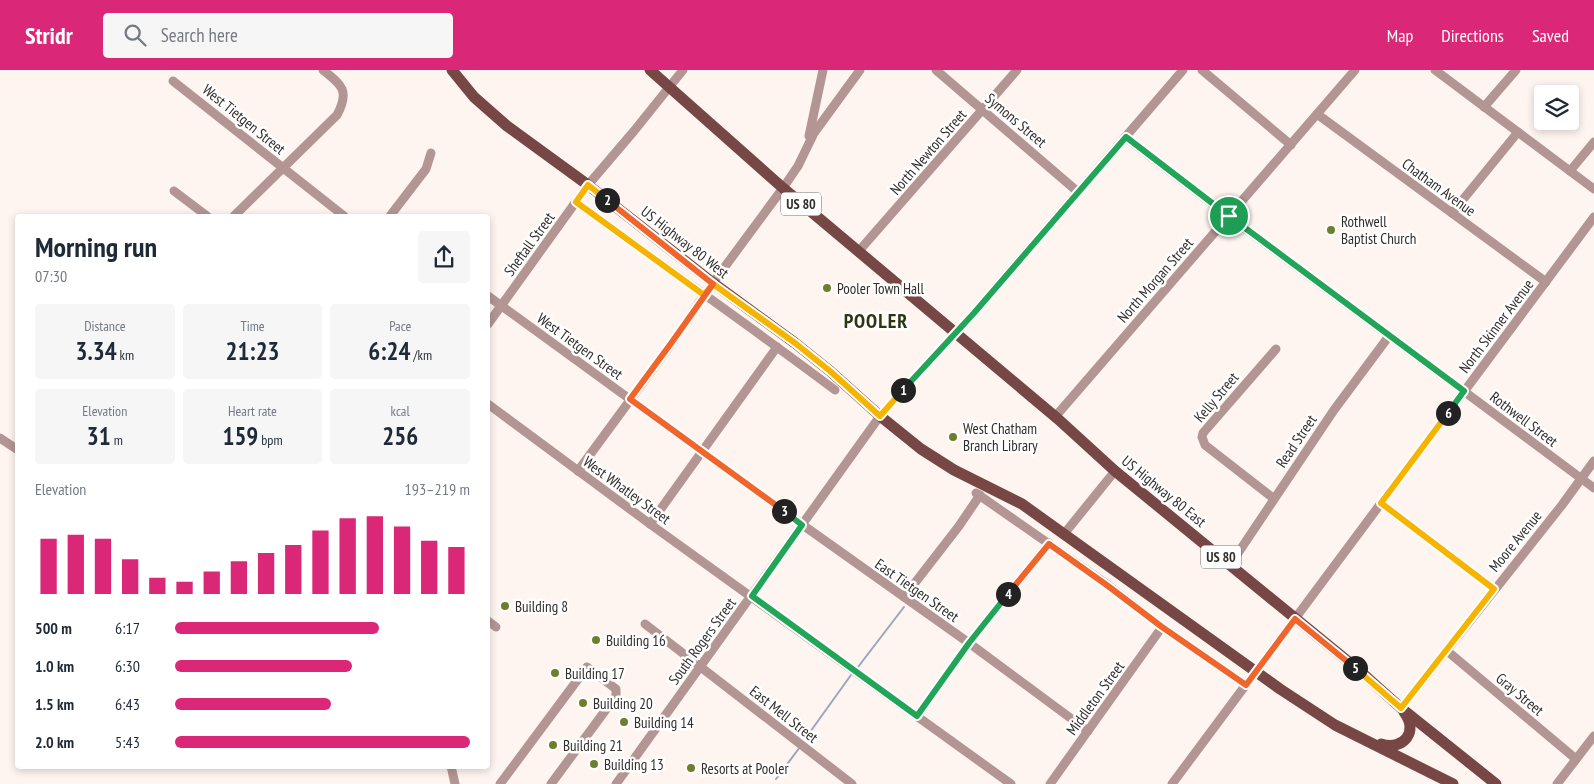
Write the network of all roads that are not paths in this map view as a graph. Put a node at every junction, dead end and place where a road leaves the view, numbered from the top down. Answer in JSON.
{"nodes":[{"id":1,"x":322,"y":70,"type":"edge"},
{"id":2,"x":452,"y":70,"type":"edge"},
{"id":3,"x":650,"y":70,"type":"edge"},
{"id":4,"x":683,"y":70,"type":"edge"},
{"id":5,"x":823,"y":70,"type":"edge"},
{"id":6,"x":860,"y":70,"type":"edge"},
{"id":7,"x":936,"y":70,"type":"edge"},
{"id":8,"x":1017,"y":70,"type":"edge"},
{"id":9,"x":1183,"y":70,"type":"edge"},
{"id":10,"x":1202,"y":70,"type":"edge"},
{"id":11,"x":1355,"y":70,"type":"edge"},
{"id":12,"x":1435,"y":70,"type":"edge"},
{"id":13,"x":1516,"y":70,"type":"edge"},
{"id":14,"x":173,"y":81,"type":"dead end"},
{"id":15,"x":669,"y":88,"type":"junction"},
{"id":16,"x":1484,"y":107,"type":"junction"},
{"id":17,"x":983,"y":110,"type":"junction"},
{"id":18,"x":1317,"y":114,"type":"junction"},
{"id":19,"x":1518,"y":132,"type":"junction"},
{"id":20,"x":1126,"y":137,"type":"junction"},
{"id":21,"x":1594,"y":142,"type":"edge"},
{"id":22,"x":1291,"y":145,"type":"junction"},
{"id":23,"x":805,"y":151,"type":"junction"},
{"id":24,"x":431,"y":153,"type":"dead end"},
{"id":25,"x":283,"y":168,"type":"junction"},
{"id":26,"x":1570,"y":171,"type":"junction"},
{"id":27,"x":588,"y":185,"type":"junction"},
{"id":28,"x":783,"y":188,"type":"junction"},
{"id":29,"x":1594,"y":189,"type":"edge"},
{"id":30,"x":174,"y":190,"type":"dead end"},
{"id":31,"x":1078,"y":192,"type":"junction"},
{"id":32,"x":576,"y":202,"type":"junction"},
{"id":33,"x":1452,"y":213,"type":"junction"},
{"id":34,"x":204,"y":214,"type":"edge"},
{"id":35,"x":236,"y":214,"type":"edge"},
{"id":36,"x":341,"y":214,"type":"edge"},
{"id":37,"x":392,"y":214,"type":"edge"},
{"id":38,"x":1229,"y":216,"type":"junction"},
{"id":39,"x":1594,"y":217,"type":"edge"},
{"id":40,"x":858,"y":252,"type":"junction"},
{"id":41,"x":1546,"y":282,"type":"junction"},
{"id":42,"x":713,"y":284,"type":"junction"},
{"id":43,"x":704,"y":295,"type":"junction"},
{"id":44,"x":490,"y":298,"type":"edge"},
{"id":45,"x":501,"y":306,"type":"junction"},
{"id":46,"x":490,"y":321,"type":"edge"},
{"id":47,"x":955,"y":333,"type":"junction"},
{"id":48,"x":1389,"y":336,"type":"junction"},
{"id":49,"x":778,"y":347,"type":"junction"},
{"id":50,"x":1276,"y":349,"type":"dead end"},
{"id":51,"x":835,"y":390,"type":"dead end"},
{"id":52,"x":1464,"y":391,"type":"junction"},
{"id":53,"x":630,"y":399,"type":"junction"},
{"id":54,"x":490,"y":405,"type":"edge"},
{"id":55,"x":880,"y":416,"type":"junction"},
{"id":56,"x":1055,"y":417,"type":"junction"},
{"id":57,"x":0,"y":438,"type":"edge"},
{"id":58,"x":15,"y":448,"type":"edge"},
{"id":59,"x":703,"y":451,"type":"junction"},
{"id":60,"x":1594,"y":461,"type":"edge"},
{"id":61,"x":578,"y":471,"type":"junction"},
{"id":62,"x":1115,"y":471,"type":"junction"},
{"id":63,"x":1581,"y":479,"type":"junction"},
{"id":64,"x":1594,"y":488,"type":"edge"},
{"id":65,"x":1273,"y":498,"type":"junction"},
{"id":66,"x":1381,"y":503,"type":"junction"},
{"id":67,"x":650,"y":524,"type":"junction"},
{"id":68,"x":802,"y":525,"type":"junction"},
{"id":69,"x":1064,"y":534,"type":"junction"},
{"id":70,"x":1049,"y":544,"type":"junction"},
{"id":71,"x":1230,"y":565,"type":"junction"},
{"id":72,"x":1494,"y":589,"type":"junction"},
{"id":73,"x":752,"y":596,"type":"junction"},
{"id":74,"x":904,"y":597,"type":"junction"},
{"id":75,"x":1295,"y":619,"type":"junction"},
{"id":76,"x":490,"y":622,"type":"edge"},
{"id":77,"x":645,"y":624,"type":"dead end"},
{"id":78,"x":496,"y":626,"type":"dead end"},
{"id":79,"x":1162,"y":627,"type":"junction"},
{"id":80,"x":969,"y":643,"type":"junction"},
{"id":81,"x":1446,"y":650,"type":"junction"},
{"id":82,"x":700,"y":666,"type":"junction"},
{"id":83,"x":1256,"y":672,"type":"junction"},
{"id":84,"x":1246,"y":685,"type":"junction"},
{"id":85,"x":1401,"y":708,"type":"junction"},
{"id":86,"x":917,"y":716,"type":"junction"},
{"id":87,"x":1088,"y":731,"type":"junction"},
{"id":88,"x":1594,"y":736,"type":"edge"},
{"id":89,"x":1365,"y":739,"type":"junction"},
{"id":90,"x":1576,"y":759,"type":"junction"},
{"id":91,"x":452,"y":769,"type":"edge"},
{"id":92,"x":455,"y":784,"type":"edge"},
{"id":93,"x":500,"y":784,"type":"edge"},
{"id":94,"x":551,"y":784,"type":"edge"},
{"id":95,"x":616,"y":784,"type":"edge"},
{"id":96,"x":852,"y":784,"type":"edge"},
{"id":97,"x":1011,"y":784,"type":"edge"},
{"id":98,"x":1050,"y":784,"type":"edge"},
{"id":99,"x":1172,"y":784,"type":"edge"},
{"id":100,"x":1453,"y":784,"type":"edge"},
{"id":101,"x":1496,"y":784,"type":"edge"},
{"id":102,"x":1557,"y":784,"type":"edge"}],
"edges":[{"from":1,"to":25,"type":"street"},
{"from":2,"to":27,"type":"main road","name":"US Highway 80 West"},
{"from":3,"to":15,"type":"main road","number":"US 80"},
{"from":4,"to":15,"type":"street","name":"Sheftall Street"},
{"from":5,"to":23,"type":"street"},
{"from":6,"to":23,"type":"street"},
{"from":7,"to":17,"type":"street","name":"Symons Street"},
{"from":8,"to":17,"type":"street","name":"North Newton Street"},
{"from":9,"to":20,"type":"street","name":"South Rogers Street"},
{"from":10,"to":22,"type":"street"},
{"from":11,"to":18,"type":"street","name":"North Morgan Street"},
{"from":12,"to":16,"type":"street"},
{"from":13,"to":16,"type":"street"},
{"from":14,"to":25,"type":"street","name":"West Tietgen Street"},
{"from":15,"to":27,"type":"street","name":"Sheftall Street"},
{"from":15,"to":28,"type":"main road","number":"US 80"},
{"from":16,"to":19,"type":"street"},
{"from":17,"to":31,"type":"street","name":"Symons Street"},
{"from":17,"to":40,"type":"street","name":"North Newton Street"},
{"from":18,"to":22,"type":"street","name":"North Morgan Street"},
{"from":18,"to":33,"type":"street","name":"Chatham Avenue"},
{"from":19,"to":26,"type":"street"},
{"from":19,"to":33,"type":"street"},
{"from":20,"to":31,"type":"street","name":"South Rogers Street"},
{"from":20,"to":38,"type":"street","name":"Rothwell Street"},
{"from":21,"to":26,"type":"street"},
{"from":22,"to":38,"type":"street","name":"North Morgan Street"},
{"from":23,"to":28,"type":"street"},
{"from":24,"to":37,"type":"street"},
{"from":25,"to":35,"type":"street"},
{"from":25,"to":36,"type":"street","name":"West Tietgen Street"},
{"from":26,"to":29,"type":"street"},
{"from":27,"to":32,"type":"street","name":"Sheftall Street"},
{"from":27,"to":42,"type":"main road","name":"US Highway 80 West"},
{"from":28,"to":40,"type":"main road","number":"US 80"},
{"from":28,"to":42,"type":"street"},
{"from":30,"to":34,"type":"street"},
{"from":31,"to":47,"type":"street","name":"South Rogers Street"},
{"from":32,"to":43,"type":"street"},
{"from":32,"to":45,"type":"street","name":"Sheftall Street"},
{"from":33,"to":41,"type":"street","name":"Chatham Avenue"},
{"from":38,"to":48,"type":"street","name":"Rothwell Street"},
{"from":38,"to":56,"type":"street","name":"North Morgan Street"},
{"from":39,"to":41,"type":"street","name":"North Skinner Avenue"},
{"from":40,"to":47,"type":"main road","number":"US 80"},
{"from":41,"to":52,"type":"street","name":"North Skinner Avenue"},
{"from":42,"to":43,"type":"street"},
{"from":42,"to":55,"type":"main road","name":"US Highway 80 West"},
{"from":43,"to":49,"type":"street"},
{"from":43,"to":53,"type":"street"},
{"from":44,"to":45,"type":"street","name":"West Tietgen Street"},
{"from":45,"to":46,"type":"street","name":"Sheftall Street"},
{"from":45,"to":53,"type":"street","name":"West Tietgen Street"},
{"from":47,"to":55,"type":"street","name":"South Rogers Street"},
{"from":47,"to":56,"type":"main road","name":"US Highway 80 East","number":"US 80"},
{"from":48,"to":52,"type":"street","name":"Rothwell Street"},
{"from":48,"to":65,"type":"street","name":"Read Street"},
{"from":49,"to":51,"type":"street"},
{"from":49,"to":59,"type":"street"},
{"from":50,"to":65,"type":"street","name":"Kelly Street"},
{"from":52,"to":63,"type":"street","name":"Rothwell Street"},
{"from":52,"to":66,"type":"street","name":"North Skinner Avenue"},
{"from":53,"to":59,"type":"street","name":"West Tietgen Street"},
{"from":53,"to":61,"type":"street"},
{"from":54,"to":61,"type":"street","name":"West Whatley Street"},
{"from":55,"to":68,"type":"street","name":"South Rogers Street"},
{"from":55,"to":69,"type":"main road"},
{"from":56,"to":62,"type":"main road","name":"US Highway 80 East","number":"US 80"},
{"from":57,"to":58,"type":"street"},
{"from":59,"to":67,"type":"street"},
{"from":59,"to":68,"type":"street","name":"West Tietgen Street"},
{"from":60,"to":63,"type":"street","name":"Moore Avenue"},
{"from":61,"to":67,"type":"street","name":"West Whatley Street"},
{"from":62,"to":69,"type":"street"},
{"from":62,"to":71,"type":"main road","name":"US Highway 80 East","number":"US 80"},
{"from":63,"to":64,"type":"street","name":"Rothwell Street"},
{"from":63,"to":72,"type":"street","name":"Moore Avenue"},
{"from":65,"to":71,"type":"street","name":"Read Street"},
{"from":66,"to":72,"type":"street"},
{"from":66,"to":75,"type":"street","name":"North Skinner Avenue"},
{"from":67,"to":73,"type":"street","name":"West Whatley Street"},
{"from":68,"to":73,"type":"street","name":"South Rogers Street"},
{"from":68,"to":74,"type":"street","name":"East Tietgen Street"},
{"from":69,"to":83,"type":"main road"},
{"from":70,"to":74,"type":"street"},
{"from":70,"to":79,"type":"street"},
{"from":70,"to":80,"type":"street"},
{"from":71,"to":75,"type":"main road","name":"US Highway 80 East","number":"US 80"},
{"from":72,"to":81,"type":"street","name":"Moore Avenue"},
{"from":73,"to":82,"type":"street","name":"South Rogers Street"},
{"from":73,"to":86,"type":"street","name":"West Whatley Street"},
{"from":74,"to":80,"type":"street","name":"East Tietgen Street"},
{"from":75,"to":83,"type":"street","name":"North Skinner Avenue"},
{"from":75,"to":85,"type":"main road","name":"US Highway 80 East","number":"US 80"},
{"from":76,"to":78,"type":"street"},
{"from":77,"to":82,"type":"street","name":"East Mell Street"},
{"from":79,"to":84,"type":"street"},
{"from":79,"to":87,"type":"street","name":"Middleton Street"},
{"from":80,"to":86,"type":"street"},
{"from":80,"to":87,"type":"street","name":"East Tietgen Street"},
{"from":81,"to":85,"type":"street","name":"Moore Avenue"},
{"from":81,"to":90,"type":"street","name":"Gray Street"},
{"from":82,"to":95,"type":"street","name":"South Rogers Street"},
{"from":82,"to":96,"type":"street","name":"East Mell Street"},
{"from":83,"to":84,"type":"street","name":"North Skinner Avenue"},
{"from":83,"to":89,"type":"main road"},
{"from":84,"to":99,"type":"street","name":"North Skinner Avenue"},
{"from":85,"to":89,"type":"main road"},
{"from":85,"to":101,"type":"main road","name":"US Highway 80 East","number":"US 80"},
{"from":86,"to":97,"type":"street","name":"West Whatley Street"},
{"from":87,"to":98,"type":"street","name":"Middleton Street"},
{"from":88,"to":90,"type":"street"},
{"from":89,"to":100,"type":"main road"},
{"from":90,"to":102,"type":"street"},
{"from":91,"to":92,"type":"street"},
{"from":93,"to":94,"type":"street"}]}
